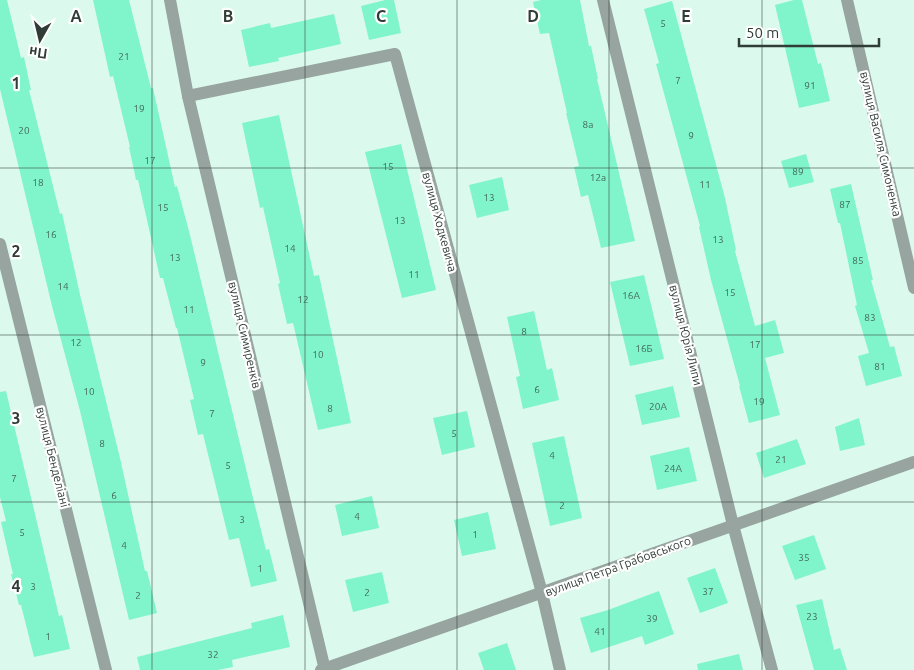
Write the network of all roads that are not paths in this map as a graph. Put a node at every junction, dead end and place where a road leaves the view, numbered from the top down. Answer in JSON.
{"nodes":[{"id":1,"x":170,"y":0,"type":"edge"},
{"id":2,"x":604,"y":0,"type":"edge"},
{"id":3,"x":847,"y":0,"type":"edge"},
{"id":4,"x":188,"y":96,"type":"junction"},
{"id":5,"x":0,"y":244,"type":"edge"},
{"id":6,"x":914,"y":288,"type":"edge"},
{"id":7,"x":914,"y":462,"type":"edge"},
{"id":8,"x":733,"y":525,"type":"junction"},
{"id":9,"x":542,"y":593,"type":"junction"},
{"id":10,"x":106,"y":670,"type":"edge"},
{"id":11,"x":323,"y":670,"type":"edge"},
{"id":12,"x":560,"y":670,"type":"edge"},
{"id":13,"x":772,"y":670,"type":"edge"}],
"edges":[{"from":1,"to":4,"type":"street","name":"вулиця Симиренків"},
{"from":2,"to":8,"type":"street","name":"вулиця Юрія Липи"},
{"from":3,"to":6,"type":"street","name":"вулиця Василя Симоненка"},
{"from":4,"to":9,"type":"street","name":"вулиця Ходкевича"},
{"from":4,"to":11,"type":"street","name":"вулиця Симиренків"},
{"from":5,"to":10,"type":"street","name":"вулиця Бенделіані"},
{"from":7,"to":8,"type":"street","name":"вулиця Петра Грабовського"},
{"from":8,"to":9,"type":"street","name":"вулиця Петра Грабовського"},
{"from":8,"to":13,"type":"street","name":"вулиця Юрія Липи"},
{"from":9,"to":11,"type":"street","name":"вулиця Петра Грабовського"},
{"from":9,"to":12,"type":"street"}]}
